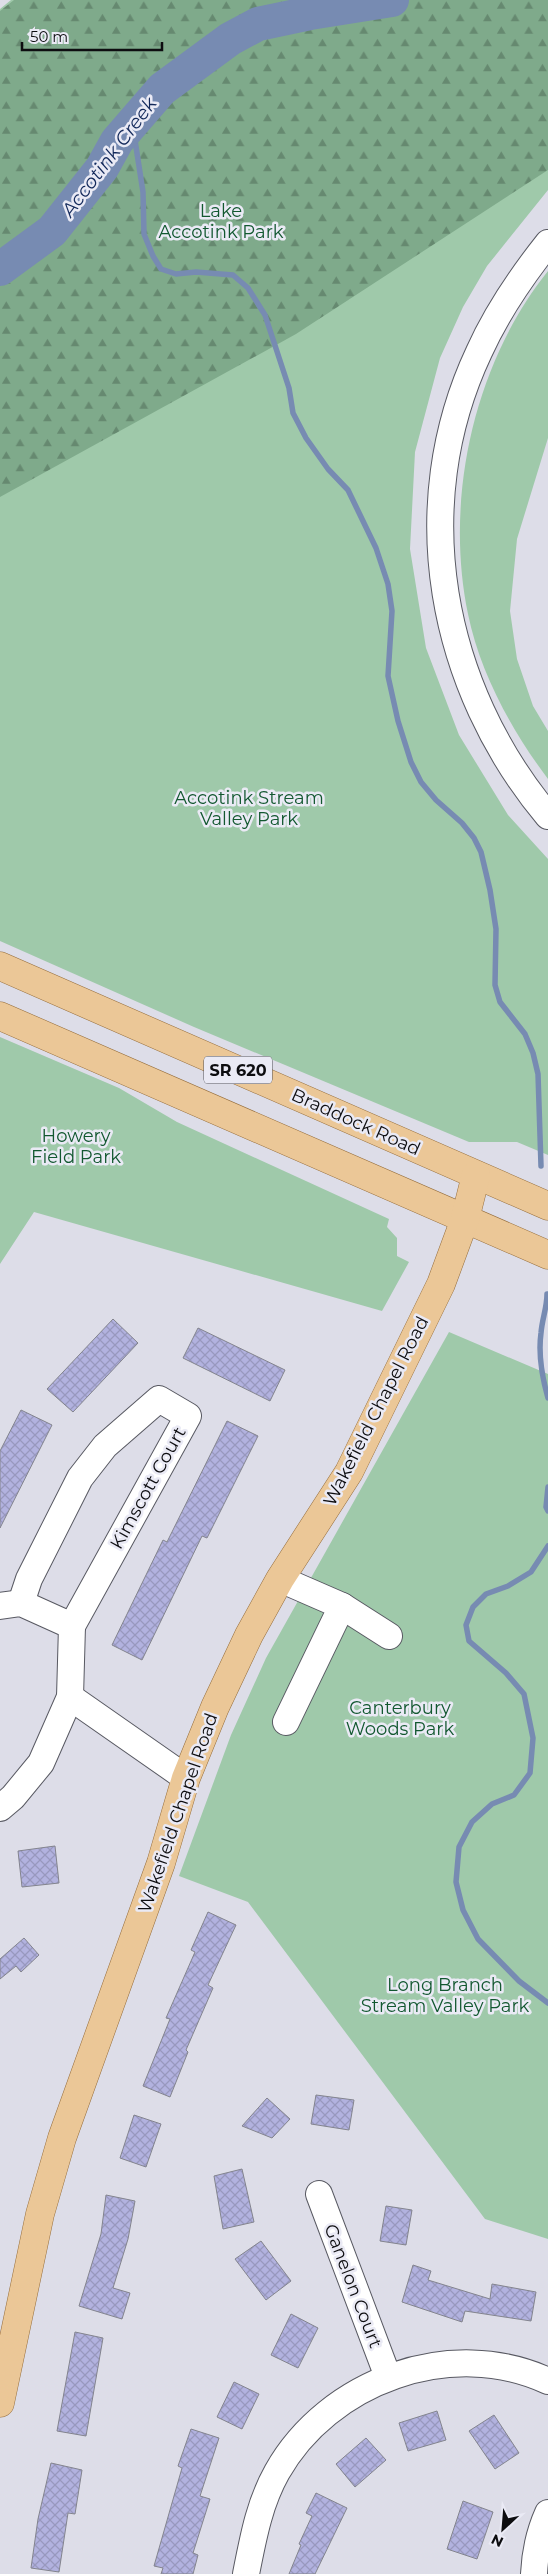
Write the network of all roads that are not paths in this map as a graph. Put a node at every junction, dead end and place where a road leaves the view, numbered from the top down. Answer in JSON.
{"nodes":[{"id":1,"x":548,"y":243,"type":"edge"},
{"id":2,"x":548,"y":816,"type":"edge"},
{"id":3,"x":0,"y":966,"type":"edge"},
{"id":4,"x":0,"y":1016,"type":"edge"},
{"id":5,"x":476,"y":1175,"type":"junction"},
{"id":6,"x":548,"y":1206,"type":"edge"},
{"id":7,"x":465,"y":1219,"type":"junction"},
{"id":8,"x":548,"y":1255,"type":"edge"},
{"id":9,"x":280,"y":1579,"type":"junction"},
{"id":10,"x":10,"y":1605,"type":"edge"},
{"id":11,"x":342,"y":1606,"type":"junction"},
{"id":12,"x":72,"y":1626,"type":"junction"},
{"id":13,"x":389,"y":1636,"type":"dead end"},
{"id":14,"x":70,"y":1697,"type":"junction"},
{"id":15,"x":286,"y":1722,"type":"dead end"},
{"id":16,"x":186,"y":1778,"type":"junction"},
{"id":17,"x":0,"y":1808,"type":"edge"},
{"id":18,"x":319,"y":2194,"type":"dead end"},
{"id":19,"x":388,"y":2377,"type":"junction"},
{"id":20,"x":548,"y":2381,"type":"edge"},
{"id":21,"x":1,"y":2398,"type":"edge"},
{"id":22,"x":548,"y":2513,"type":"edge"},
{"id":23,"x":246,"y":2574,"type":"edge"},
{"id":24,"x":534,"y":2574,"type":"edge"}],
"edges":[{"from":1,"to":2,"type":"street"},
{"from":3,"to":5,"type":"main road","name":"Braddock Road","number":"SR 620"},
{"from":4,"to":7,"type":"main road","number":"SR 620"},
{"from":5,"to":6,"type":"main road","name":"Braddock Road","number":"SR 620"},
{"from":5,"to":7,"type":"main road","name":"Wakefield Chapel Road"},
{"from":7,"to":8,"type":"main road","number":"SR 620"},
{"from":7,"to":9,"type":"main road","name":"Wakefield Chapel Road"},
{"from":9,"to":11,"type":"street"},
{"from":9,"to":16,"type":"main road","name":"Wakefield Chapel Road"},
{"from":10,"to":12,"type":"street"},
{"from":10,"to":12,"type":"street","name":"Kimscott Court"},
{"from":11,"to":13,"type":"street"},
{"from":11,"to":15,"type":"street"},
{"from":12,"to":14,"type":"street"},
{"from":14,"to":16,"type":"street"},
{"from":14,"to":17,"type":"street"},
{"from":16,"to":21,"type":"main road","name":"Wakefield Chapel Road"},
{"from":18,"to":19,"type":"street","name":"Ganelon Court"},
{"from":19,"to":20,"type":"street"},
{"from":19,"to":23,"type":"street"},
{"from":22,"to":24,"type":"street"}]}
